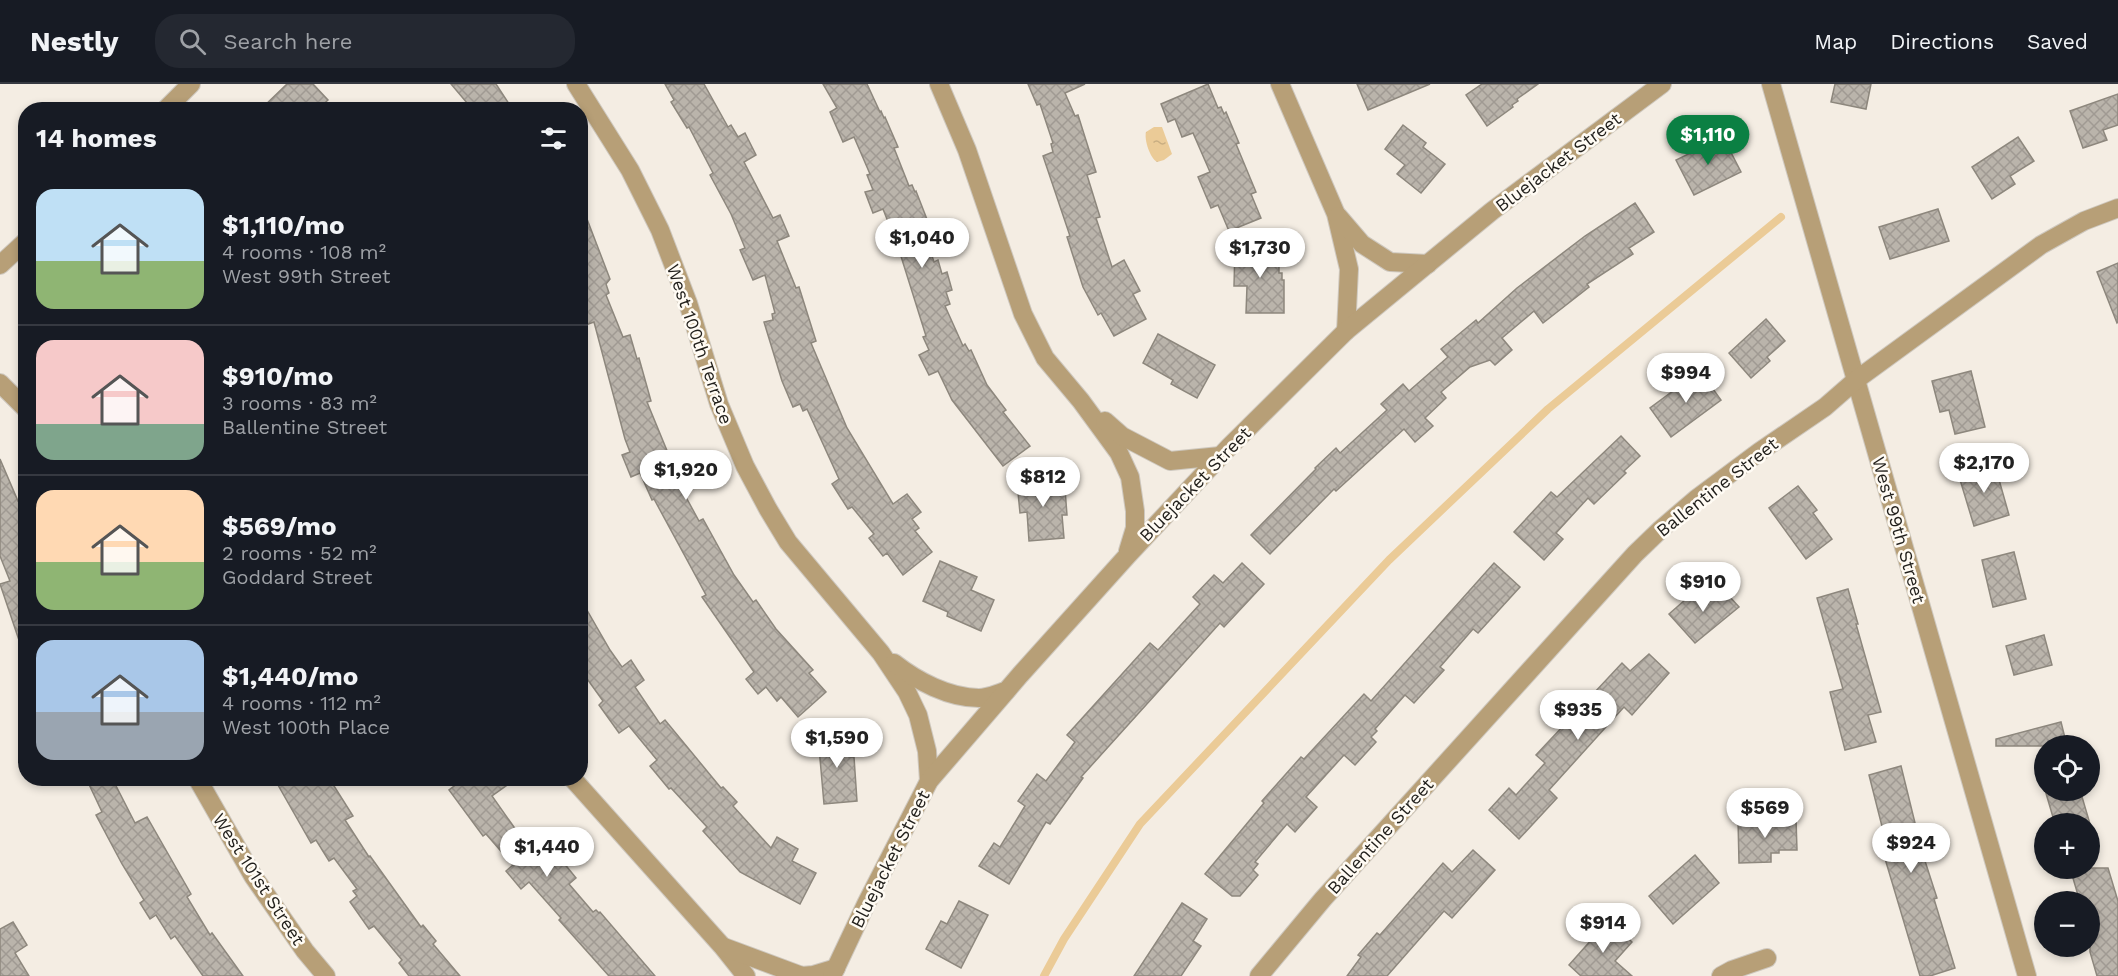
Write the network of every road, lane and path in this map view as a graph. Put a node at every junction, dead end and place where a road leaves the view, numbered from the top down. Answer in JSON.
{"nodes":[{"id":1,"x":191,"y":84,"type":"edge"},
{"id":2,"x":576,"y":84,"type":"edge"},
{"id":3,"x":939,"y":84,"type":"edge"},
{"id":4,"x":1281,"y":84,"type":"edge"},
{"id":5,"x":1662,"y":84,"type":"edge"},
{"id":6,"x":1771,"y":84,"type":"edge"},
{"id":7,"x":174,"y":102,"type":"edge"},
{"id":8,"x":587,"y":102,"type":"edge"},
{"id":9,"x":588,"y":103,"type":"edge"},
{"id":10,"x":2118,"y":208,"type":"edge"},
{"id":11,"x":1336,"y":214,"type":"junction"},
{"id":12,"x":18,"y":248,"type":"edge"},
{"id":13,"x":1428,"y":264,"type":"junction"},
{"id":14,"x":0,"y":265,"type":"edge"},
{"id":15,"x":1346,"y":332,"type":"junction"},
{"id":16,"x":1856,"y":380,"type":"junction"},
{"id":17,"x":0,"y":382,"type":"edge"},
{"id":18,"x":18,"y":401,"type":"edge"},
{"id":19,"x":1081,"y":401,"type":"junction"},
{"id":20,"x":1220,"y":456,"type":"junction"},
{"id":21,"x":1127,"y":556,"type":"junction"},
{"id":22,"x":881,"y":653,"type":"junction"},
{"id":23,"x":1006,"y":691,"type":"junction"},
{"id":24,"x":929,"y":781,"type":"junction"},
{"id":25,"x":202,"y":786,"type":"edge"},
{"id":26,"x":579,"y":786,"type":"edge"},
{"id":27,"x":722,"y":946,"type":"junction"},
{"id":28,"x":1767,"y":958,"type":"dead end"},
{"id":29,"x":834,"y":972,"type":"edge"},
{"id":30,"x":326,"y":976,"type":"edge"},
{"id":31,"x":746,"y":976,"type":"edge"},
{"id":32,"x":1259,"y":976,"type":"edge"},
{"id":33,"x":1721,"y":976,"type":"edge"},
{"id":34,"x":2027,"y":976,"type":"edge"}],
"edges":[{"from":1,"to":7,"type":"street"},
{"from":2,"to":8,"type":"street","name":"West 100th Terrace"},
{"from":3,"to":19,"type":"street"},
{"from":4,"to":11,"type":"street"},
{"from":5,"to":13,"type":"street","name":"Bluejacket Street"},
{"from":6,"to":16,"type":"street","name":"West 99th Street"},
{"from":9,"to":22,"type":"street","name":"West 100th Terrace"},
{"from":10,"to":16,"type":"street","name":"Ballentine Street"},
{"from":11,"to":13,"type":"street"},
{"from":11,"to":15,"type":"street"},
{"from":12,"to":14,"type":"street"},
{"from":13,"to":15,"type":"street","name":"Bluejacket Street"},
{"from":15,"to":20,"type":"street","name":"Bluejacket Street"},
{"from":16,"to":32,"type":"street","name":"Ballentine Street"},
{"from":16,"to":34,"type":"street","name":"West 99th Street"},
{"from":17,"to":18,"type":"street"},
{"from":19,"to":20,"type":"street"},
{"from":19,"to":21,"type":"street"},
{"from":20,"to":21,"type":"street","name":"Bluejacket Street"},
{"from":21,"to":23,"type":"street","name":"Bluejacket Street"},
{"from":22,"to":23,"type":"street","name":"West 100th Terrace"},
{"from":22,"to":24,"type":"street","name":"West 100th Terrace"},
{"from":23,"to":24,"type":"street","name":"Bluejacket Street"},
{"from":24,"to":29,"type":"street","name":"Bluejacket Street"},
{"from":25,"to":30,"type":"street","name":"West 101st Street"},
{"from":26,"to":27,"type":"street"},
{"from":27,"to":29,"type":"street"},
{"from":27,"to":31,"type":"street"},
{"from":28,"to":33,"type":"street"}]}
